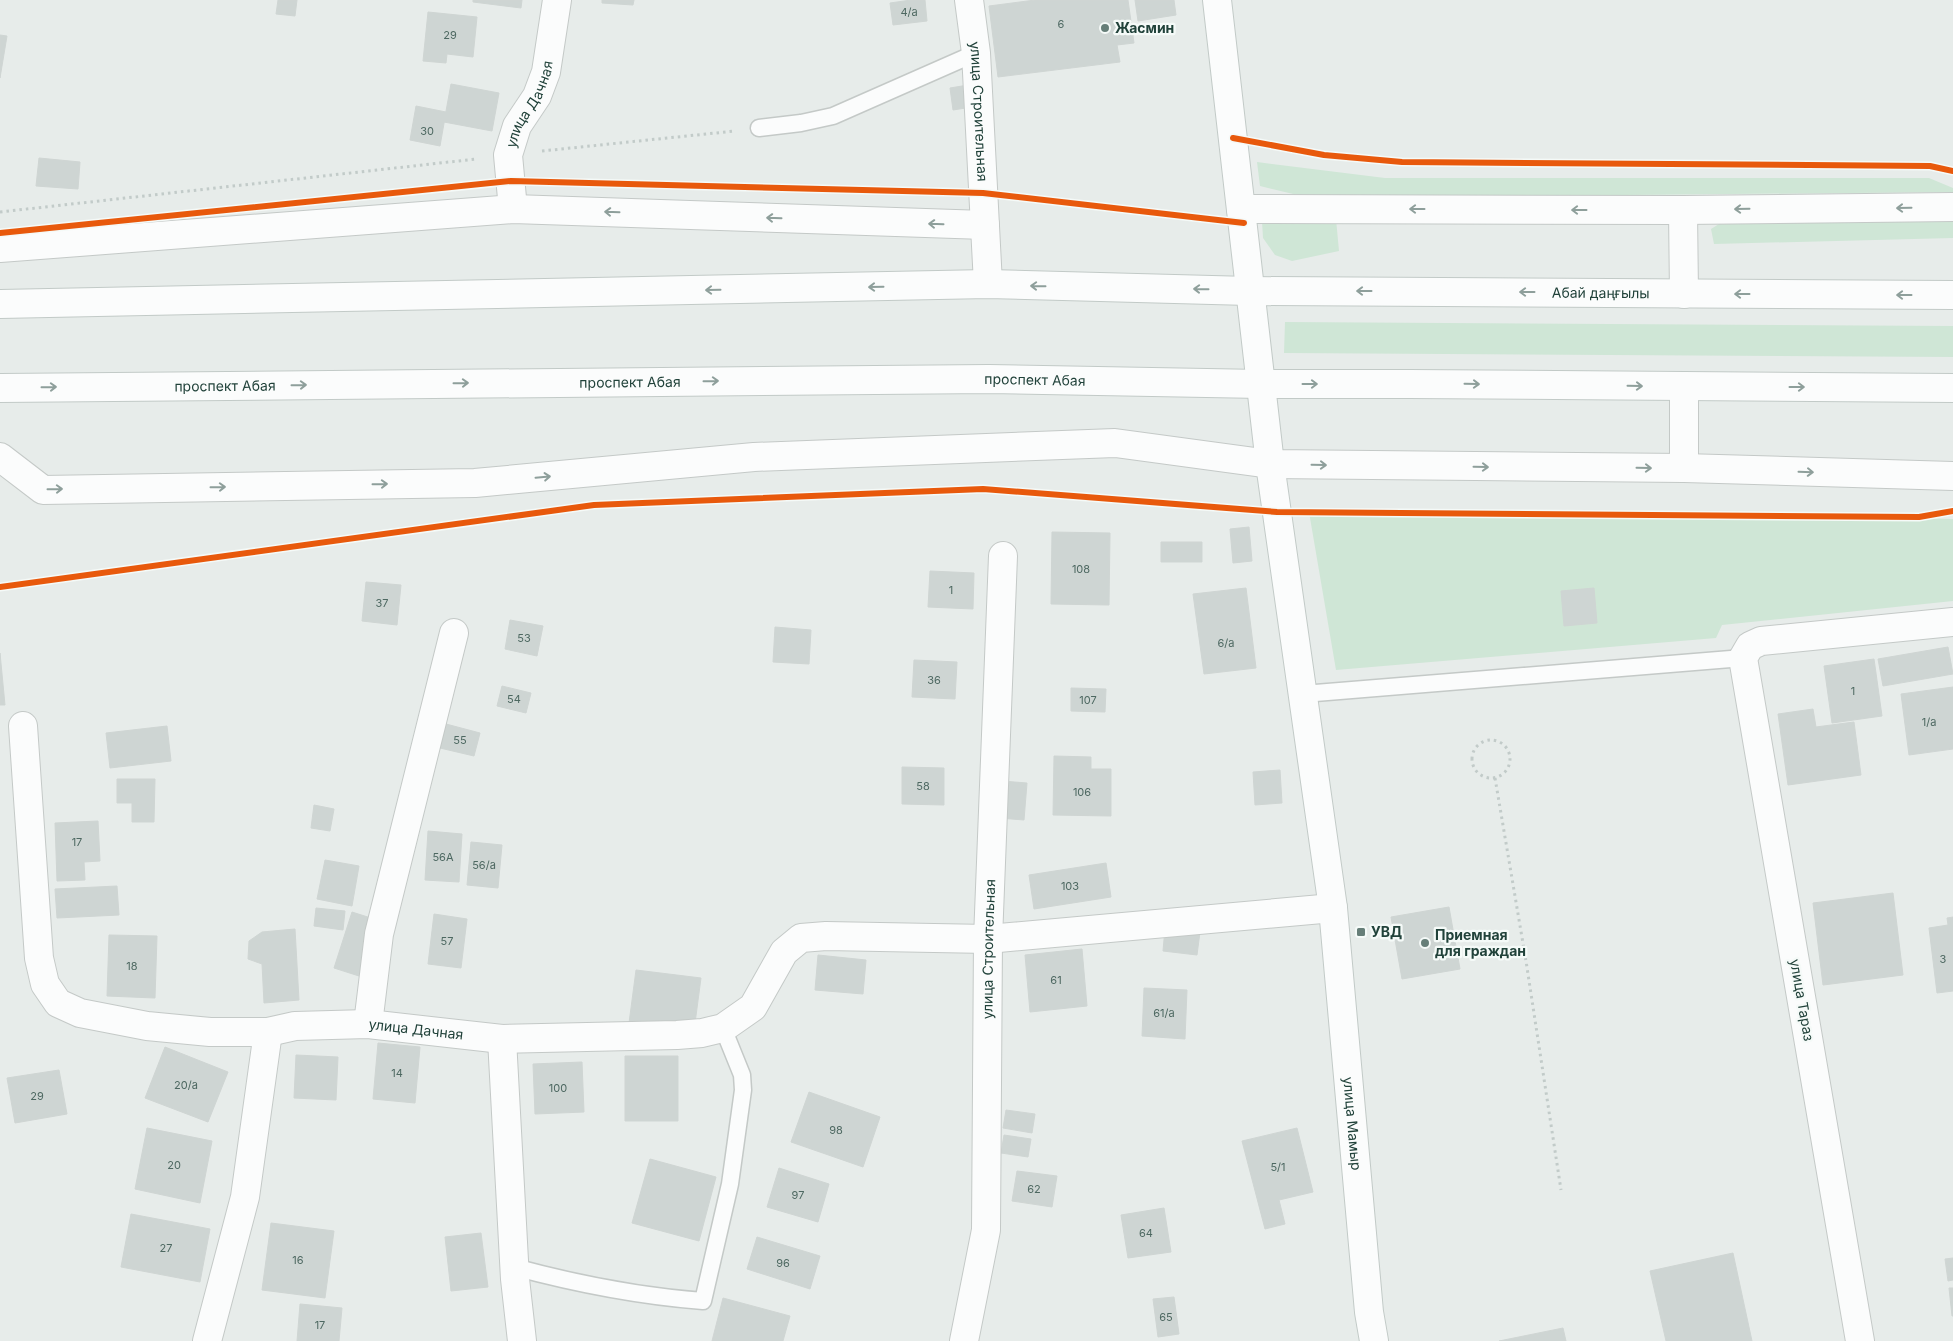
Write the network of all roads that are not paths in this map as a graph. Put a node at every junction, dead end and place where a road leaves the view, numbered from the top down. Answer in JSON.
{"nodes":[{"id":1,"x":558,"y":0,"type":"edge"},
{"id":2,"x":969,"y":0,"type":"edge"},
{"id":3,"x":1217,"y":0,"type":"edge"},
{"id":4,"x":976,"y":53,"type":"junction"},
{"id":5,"x":759,"y":128,"type":"road end"},
{"id":6,"x":1953,"y":207,"type":"edge"},
{"id":7,"x":513,"y":209,"type":"junction"},
{"id":8,"x":1241,"y":209,"type":"junction"},
{"id":9,"x":1683,"y":210,"type":"junction"},
{"id":10,"x":985,"y":225,"type":"junction"},
{"id":11,"x":0,"y":248,"type":"edge"},
{"id":12,"x":988,"y":284,"type":"junction"},
{"id":13,"x":1250,"y":291,"type":"junction"},
{"id":14,"x":1684,"y":294,"type":"junction"},
{"id":15,"x":1953,"y":295,"type":"edge"},
{"id":16,"x":0,"y":304,"type":"edge"},
{"id":17,"x":1261,"y":384,"type":"junction"},
{"id":18,"x":1684,"y":386,"type":"junction"},
{"id":19,"x":0,"y":388,"type":"edge"},
{"id":20,"x":1953,"y":388,"type":"edge"},
{"id":21,"x":0,"y":457,"type":"edge"},
{"id":22,"x":1270,"y":464,"type":"junction"},
{"id":23,"x":1684,"y":468,"type":"junction"},
{"id":24,"x":1953,"y":476,"type":"edge"},
{"id":25,"x":1003,"y":556,"type":"dead end"},
{"id":26,"x":1953,"y":622,"type":"edge"},
{"id":27,"x":454,"y":633,"type":"dead end"},
{"id":28,"x":1743,"y":658,"type":"junction"},
{"id":29,"x":1303,"y":694,"type":"junction"},
{"id":30,"x":23,"y":726,"type":"dead end"},
{"id":31,"x":1333,"y":908,"type":"junction"},
{"id":32,"x":988,"y":939,"type":"junction"},
{"id":33,"x":368,"y":1024,"type":"junction"},
{"id":34,"x":723,"y":1028,"type":"junction"},
{"id":35,"x":268,"y":1032,"type":"junction"},
{"id":36,"x":502,"y":1039,"type":"junction"},
{"id":37,"x":514,"y":1267,"type":"junction"},
{"id":38,"x":208,"y":1341,"type":"edge"},
{"id":39,"x":522,"y":1341,"type":"edge"},
{"id":40,"x":964,"y":1341,"type":"edge"},
{"id":41,"x":1374,"y":1341,"type":"edge"},
{"id":42,"x":1860,"y":1341,"type":"edge"}],
"edges":[{"from":1,"to":7,"type":"street","name":"улица Дачная"},
{"from":2,"to":4,"type":"street","name":"улица Строительная"},
{"from":3,"to":8,"type":"street"},
{"from":4,"to":5,"type":"lane"},
{"from":4,"to":10,"type":"street","name":"улица Строительная"},
{"from":6,"to":9,"type":"street","one_way":true},
{"from":10,"to":7,"type":"street","one_way":true},
{"from":7,"to":11,"type":"street"},
{"from":9,"to":8,"type":"street","one_way":true},
{"from":8,"to":13,"type":"street"},
{"from":9,"to":14,"type":"street"},
{"from":10,"to":12,"type":"street","name":"улица Строительная"},
{"from":13,"to":12,"type":"street","one_way":true},
{"from":12,"to":16,"type":"street","one_way":true},
{"from":14,"to":13,"type":"street","name":"Абай даңғылы","one_way":true},
{"from":13,"to":17,"type":"street"},
{"from":15,"to":14,"type":"street","name":"Абай даңғылы","one_way":true},
{"from":17,"to":18,"type":"street","name":"проспект Абая","one_way":true},
{"from":19,"to":17,"type":"street","name":"проспект Абая","one_way":true},
{"from":17,"to":22,"type":"street","name":"улица Мамыр"},
{"from":18,"to":20,"type":"street","name":"проспект Абая","one_way":true},
{"from":18,"to":23,"type":"street"},
{"from":21,"to":22,"type":"street","one_way":true},
{"from":22,"to":23,"type":"street","one_way":true},
{"from":22,"to":29,"type":"street","name":"улица Мамыр"},
{"from":23,"to":24,"type":"street","one_way":true},
{"from":25,"to":32,"type":"street","name":"улица Строительная"},
{"from":26,"to":28,"type":"street"},
{"from":27,"to":33,"type":"street","name":"улица Дачная"},
{"from":28,"to":29,"type":"lane"},
{"from":28,"to":42,"type":"street","name":"улица Тараз"},
{"from":29,"to":31,"type":"street","name":"улица Мамыр"},
{"from":30,"to":35,"type":"street"},
{"from":31,"to":32,"type":"street"},
{"from":31,"to":41,"type":"street","name":"улица Мамыр"},
{"from":32,"to":34,"type":"street"},
{"from":32,"to":40,"type":"street","name":"улица Строительная"},
{"from":33,"to":35,"type":"street"},
{"from":33,"to":36,"type":"street","name":"улица Дачная"},
{"from":34,"to":36,"type":"street","name":"улица Дачная"},
{"from":34,"to":37,"type":"lane"},
{"from":35,"to":38,"type":"street"},
{"from":36,"to":37,"type":"street"},
{"from":37,"to":39,"type":"street"}]}
